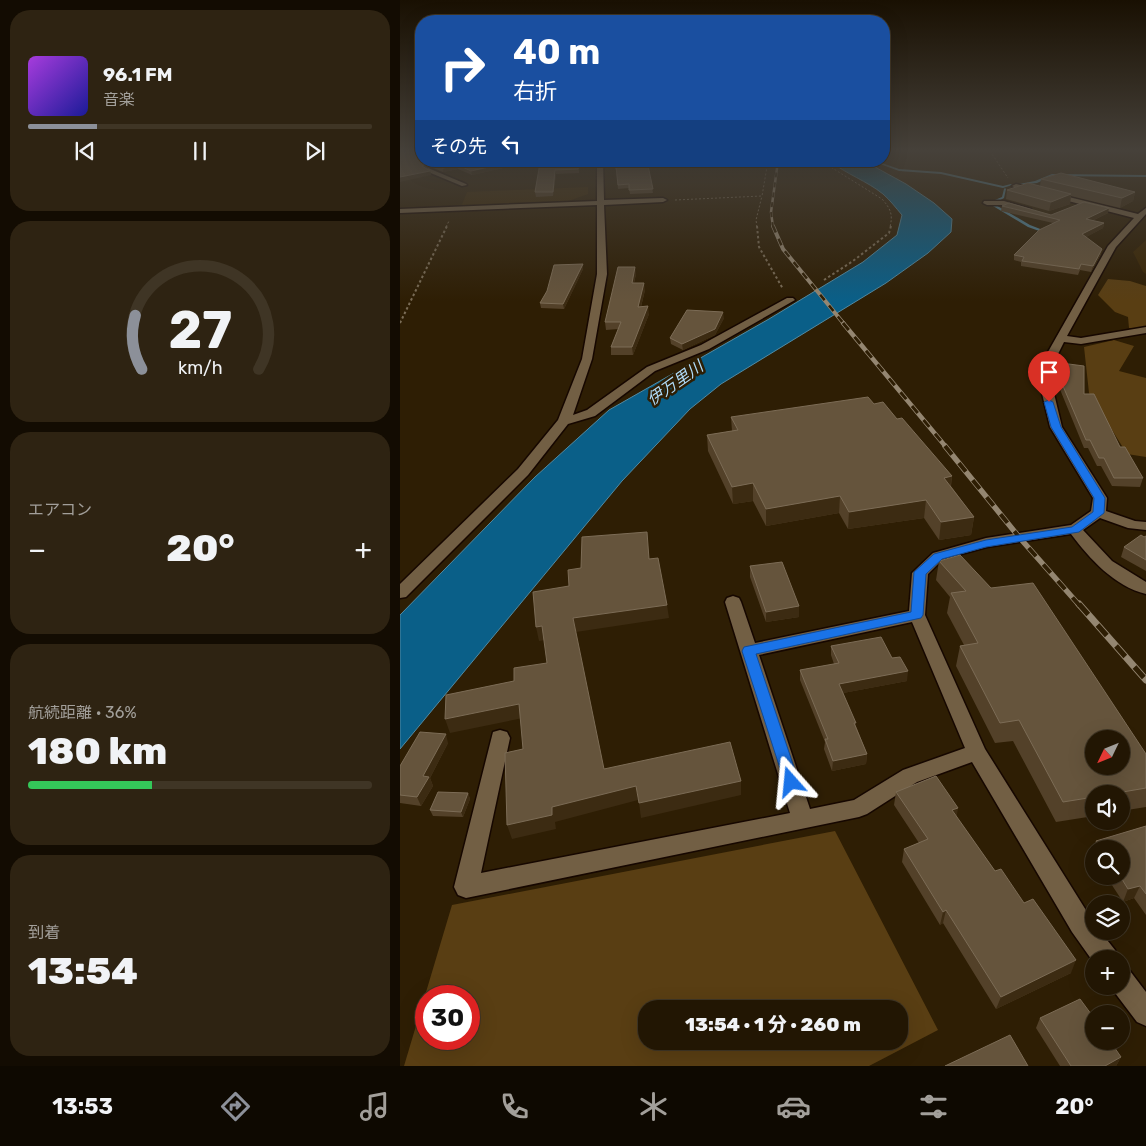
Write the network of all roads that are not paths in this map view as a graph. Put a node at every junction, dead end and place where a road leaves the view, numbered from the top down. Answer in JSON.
{"nodes":[{"id":1,"x":647,"y":201,"type":"edge"},
{"id":2,"x":1073,"y":201,"type":"edge"},
{"id":3,"x":600,"y":203,"type":"junction"},
{"id":4,"x":987,"y":203,"type":"dead end"},
{"id":5,"x":1082,"y":203,"type":"junction"},
{"id":6,"x":1067,"y":210,"type":"edge"},
{"id":7,"x":400,"y":211,"type":"edge"},
{"id":8,"x":1032,"y":211,"type":"edge"},
{"id":9,"x":1142,"y":214,"type":"edge"},
{"id":10,"x":790,"y":300,"type":"road end"},
{"id":11,"x":1146,"y":330,"type":"edge"},
{"id":12,"x":1061,"y":339,"type":"junction"},
{"id":13,"x":564,"y":421,"type":"junction"},
{"id":14,"x":1098,"y":513,"type":"junction"},
{"id":15,"x":1146,"y":526,"type":"edge"},
{"id":16,"x":1075,"y":530,"type":"junction"},
{"id":17,"x":1146,"y":589,"type":"edge"},
{"id":18,"x":400,"y":592,"type":"edge"},
{"id":19,"x":733,"y":602,"type":"dead end"},
{"id":20,"x":917,"y":615,"type":"junction"},
{"id":21,"x":749,"y":651,"type":"junction"},
{"id":22,"x":500,"y":738,"type":"dead end"},
{"id":23,"x":977,"y":752,"type":"junction"},
{"id":24,"x":803,"y":820,"type":"junction"},
{"id":25,"x":1099,"y":950,"type":"edge"},
{"id":26,"x":1130,"y":992,"type":"edge"},
{"id":27,"x":1146,"y":1013,"type":"edge"}],
"edges":[{"from":1,"to":3,"type":"street"},
{"from":2,"to":5,"type":"street"},
{"from":3,"to":7,"type":"street"},
{"from":3,"to":13,"type":"street"},
{"from":4,"to":8,"type":"street"},
{"from":5,"to":6,"type":"street"},
{"from":5,"to":9,"type":"street"},
{"from":9,"to":12,"type":"street"},
{"from":10,"to":13,"type":"street"},
{"from":11,"to":12,"type":"street"},
{"from":12,"to":14,"type":"street"},
{"from":13,"to":18,"type":"street"},
{"from":14,"to":15,"type":"street"},
{"from":14,"to":16,"type":"street"},
{"from":16,"to":17,"type":"street"},
{"from":16,"to":20,"type":"street"},
{"from":19,"to":21,"type":"street"},
{"from":20,"to":21,"type":"street"},
{"from":20,"to":23,"type":"street"},
{"from":21,"to":24,"type":"street"},
{"from":22,"to":24,"type":"street"},
{"from":23,"to":24,"type":"street"},
{"from":23,"to":25,"type":"street"},
{"from":26,"to":27,"type":"street"}]}
